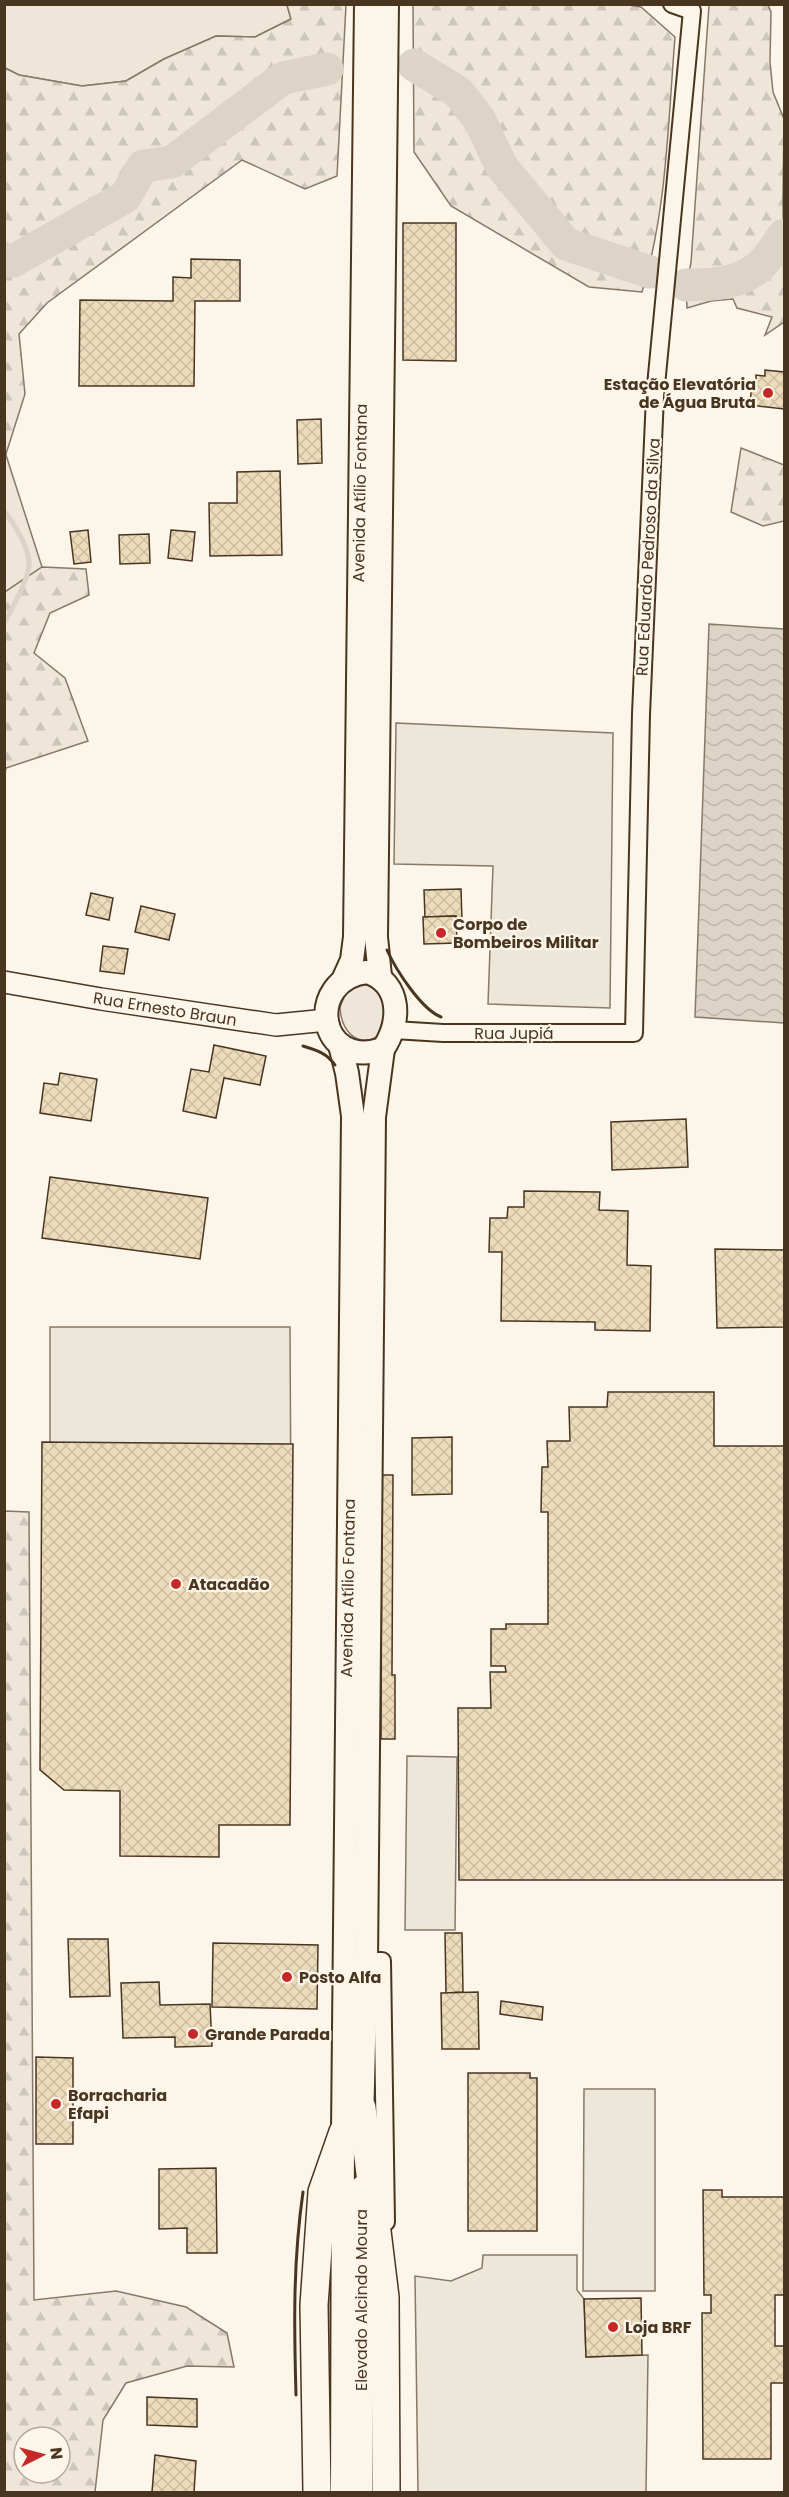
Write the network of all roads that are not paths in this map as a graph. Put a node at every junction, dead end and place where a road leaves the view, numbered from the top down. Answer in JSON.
{"nodes":[{"id":1,"x":366,"y":4,"type":"edge"},
{"id":2,"x":387,"y":4,"type":"edge"},
{"id":3,"x":672,"y":4,"type":"edge"},
{"id":4,"x":380,"y":976,"type":"junction"},
{"id":5,"x":343,"y":980,"type":"junction"},
{"id":6,"x":4,"y":982,"type":"edge"},
{"id":7,"x":327,"y":1020,"type":"junction"},
{"id":8,"x":634,"y":1033,"type":"joint"},
{"id":9,"x":388,"y":1040,"type":"junction"},
{"id":10,"x":340,"y":1045,"type":"junction"},
{"id":11,"x":374,"y":1961,"type":"junction"},
{"id":12,"x":362,"y":2108,"type":"junction"},
{"id":13,"x":343,"y":2132,"type":"junction"},
{"id":14,"x":385,"y":2297,"type":"junction"},
{"id":15,"x":317,"y":2493,"type":"edge"},
{"id":16,"x":342,"y":2493,"type":"edge"},
{"id":17,"x":361,"y":2493,"type":"edge"},
{"id":18,"x":386,"y":2493,"type":"edge"}],
"edges":[{"from":1,"to":5,"type":"main road","name":"Avenida Atílio Fontana"},
{"from":2,"to":4,"type":"main road","name":"Avenida Atílio Fontana"},
{"from":3,"to":8,"type":"street","name":"Rua Eduardo Pedroso da Silva"},
{"from":4,"to":5,"type":"main road"},
{"from":4,"to":9,"type":"main road"},
{"from":5,"to":7,"type":"main road"},
{"from":6,"to":7,"type":"street","name":"Rua Ernesto Braun"},
{"from":7,"to":10,"type":"main road"},
{"from":8,"to":9,"type":"street","name":"Rua Jupiá"},
{"from":9,"to":10,"type":"main road"},
{"from":9,"to":11,"type":"main road","name":"Avenida Atílio Fontana"},
{"from":10,"to":13,"type":"main road","name":"Avenida Atílio Fontana"},
{"from":11,"to":12,"type":"main road","name":"Avenida Atílio Fontana"},
{"from":11,"to":14,"type":"street"},
{"from":12,"to":14,"type":"highway"},
{"from":12,"to":17,"type":"main road","name":"Elevado Alcindo Moura"},
{"from":13,"to":15,"type":"highway"},
{"from":13,"to":16,"type":"main road","name":"Elevado Alcindo Moura"},
{"from":14,"to":18,"type":"highway"}]}
